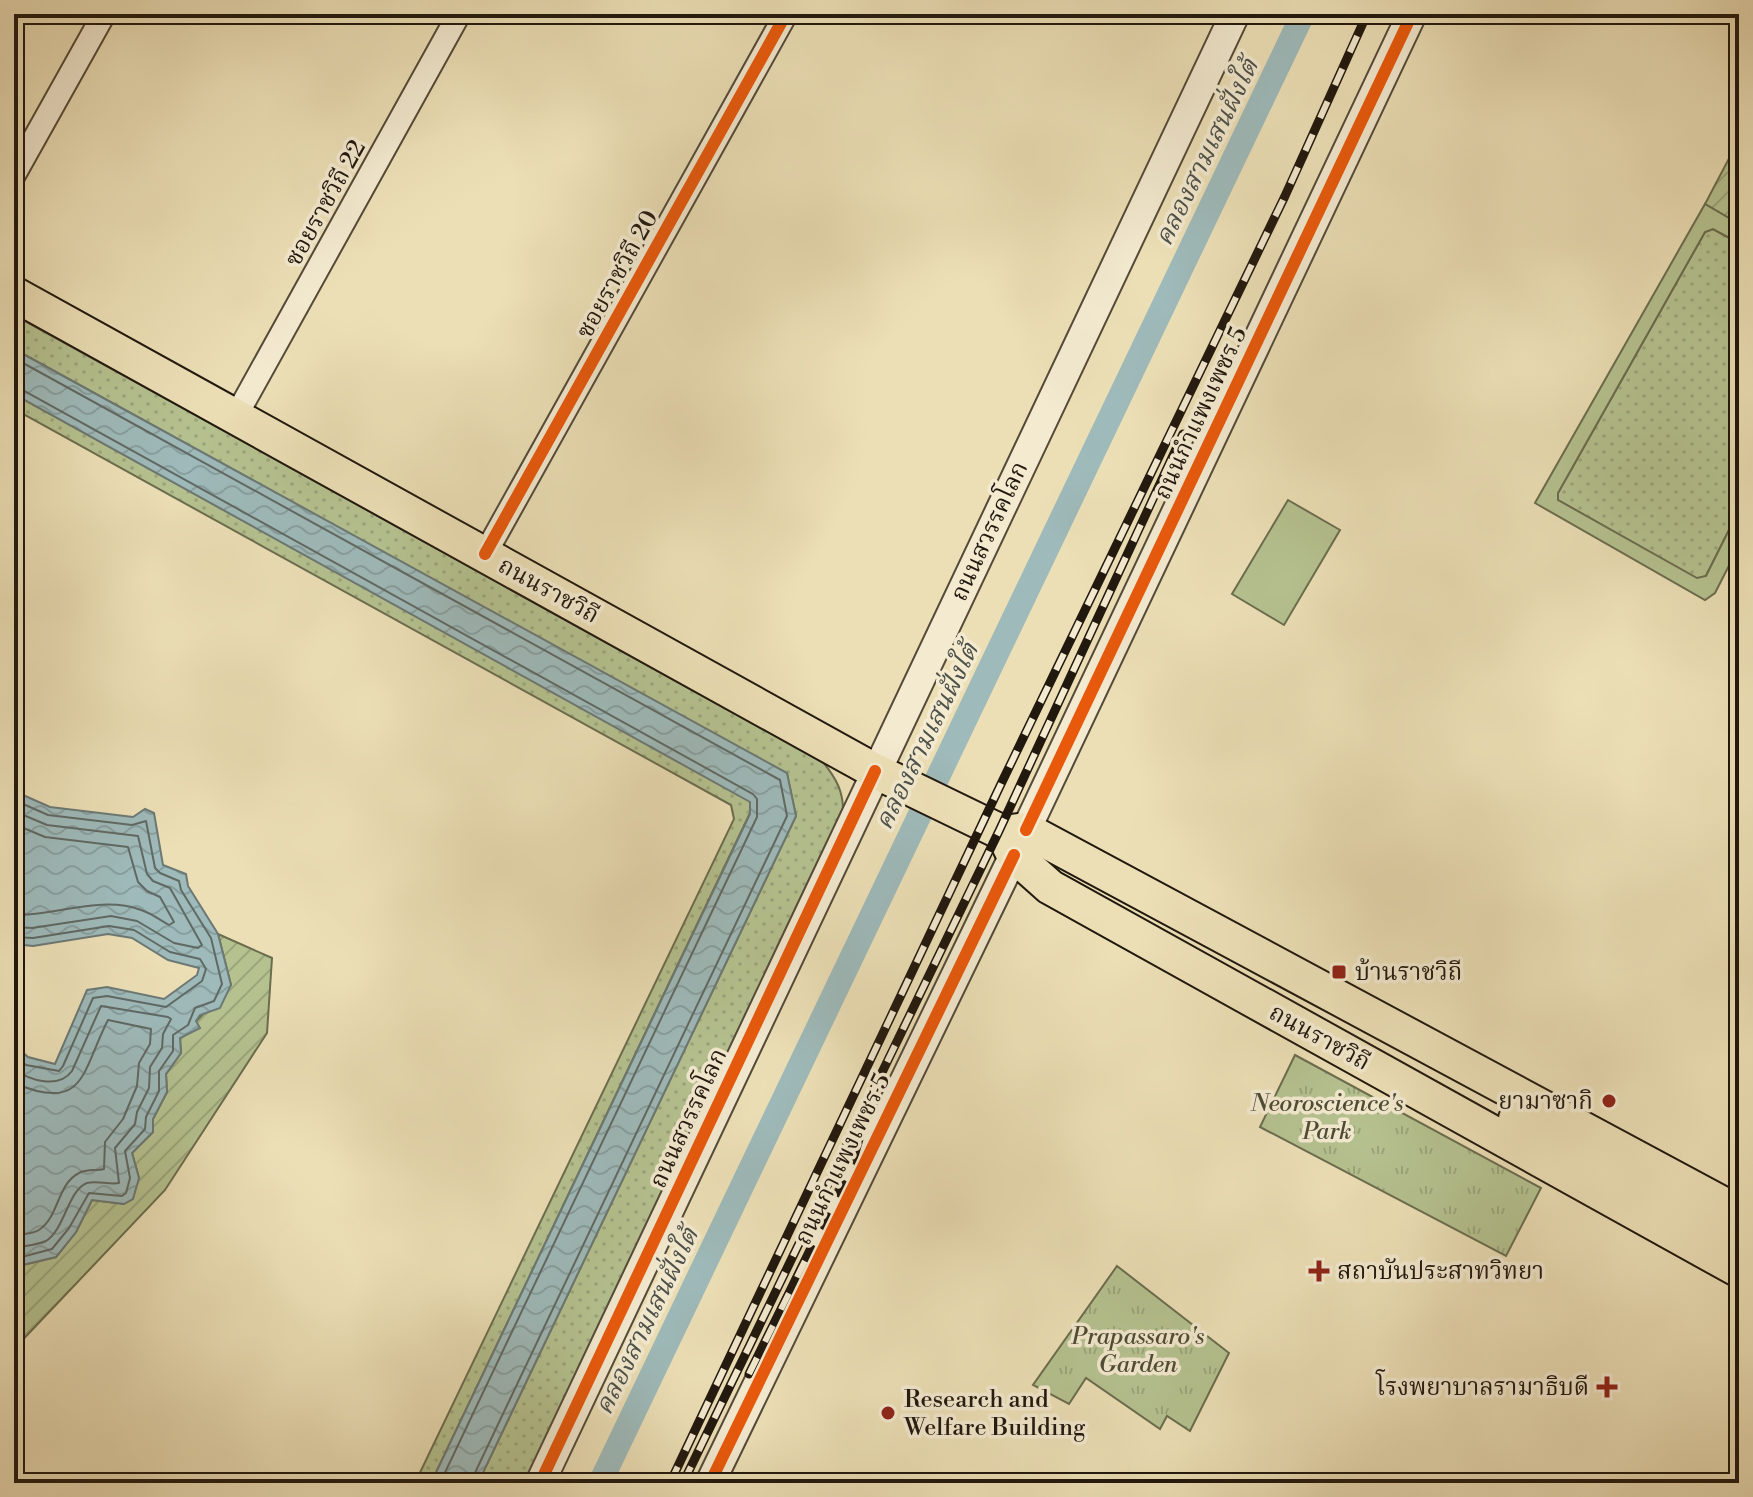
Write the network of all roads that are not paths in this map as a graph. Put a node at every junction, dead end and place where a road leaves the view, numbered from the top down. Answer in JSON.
{"nodes":[{"id":1,"x":104,"y":14,"type":"edge"},
{"id":2,"x":459,"y":14,"type":"edge"},
{"id":3,"x":786,"y":14,"type":"edge"},
{"id":4,"x":1235,"y":14,"type":"edge"},
{"id":5,"x":1412,"y":14,"type":"edge"},
{"id":6,"x":14,"y":175,"type":"edge"},
{"id":7,"x":14,"y":294,"type":"edge"},
{"id":8,"x":236,"y":416,"type":"junction"},
{"id":9,"x":485,"y":554,"type":"junction"},
{"id":10,"x":885,"y":775,"type":"junction"},
{"id":11,"x":1018,"y":847,"type":"junction"},
{"id":12,"x":1739,"y":1213,"type":"edge"},
{"id":13,"x":1739,"y":1241,"type":"edge"},
{"id":14,"x":1739,"y":1270,"type":"edge"},
{"id":15,"x":540,"y":1483,"type":"edge"},
{"id":16,"x":710,"y":1483,"type":"edge"}],
"edges":[{"from":1,"to":6,"type":"street"},
{"from":2,"to":8,"type":"street","name":"ซอยราชวิถี 22"},
{"from":3,"to":9,"type":"street","name":"ซอยราชวิถี 20"},
{"from":4,"to":10,"type":"street","name":"ถนนสวรรคโลก"},
{"from":5,"to":11,"type":"street","name":"ถนนกำแพงเพชร 5"},
{"from":7,"to":8,"type":"main road","name":"ถนนราชวิถี"},
{"from":8,"to":9,"type":"main road","name":"ถนนราชวิถี"},
{"from":9,"to":10,"type":"main road","name":"ถนนราชวิถี"},
{"from":10,"to":11,"type":"main road","name":"ถนนราชวิถี"},
{"from":10,"to":15,"type":"street","name":"ถนนสวรรคโลก"},
{"from":11,"to":12,"type":"main road","name":"ถนนราชวิถี"},
{"from":11,"to":13,"type":"main road"},
{"from":11,"to":14,"type":"main road","name":"ถนนราชวิถี"},
{"from":11,"to":16,"type":"street","name":"ถนนกำแพงเพชร 5"}]}
